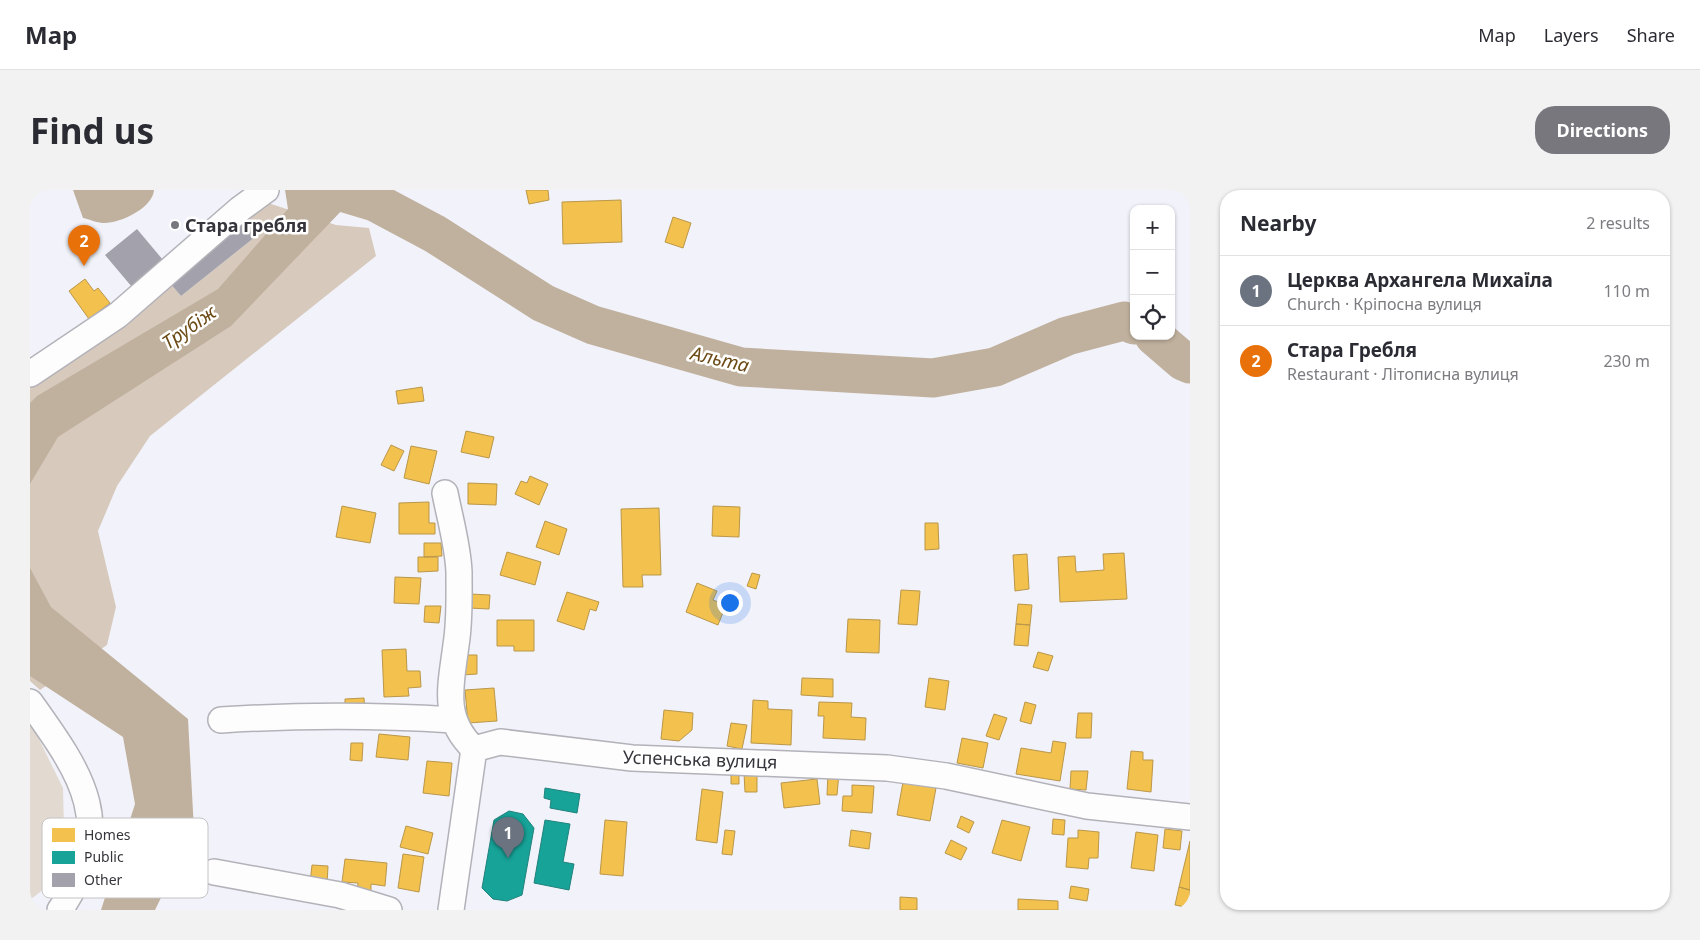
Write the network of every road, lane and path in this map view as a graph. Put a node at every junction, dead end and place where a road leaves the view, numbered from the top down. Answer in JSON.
{"nodes":[{"id":1,"x":266,"y":190,"type":"edge"},
{"id":2,"x":30,"y":374,"type":"edge"},
{"id":3,"x":445,"y":493,"type":"dead end"},
{"id":4,"x":30,"y":702,"type":"edge"},
{"id":5,"x":221,"y":720,"type":"dead end"},
{"id":6,"x":454,"y":720,"type":"junction"},
{"id":7,"x":474,"y":749,"type":"junction"},
{"id":8,"x":1190,"y":817,"type":"edge"},
{"id":9,"x":90,"y":818,"type":"edge"},
{"id":10,"x":214,"y":872,"type":"dead end"},
{"id":11,"x":68,"y":898,"type":"edge"},
{"id":12,"x":60,"y":910,"type":"edge"},
{"id":13,"x":389,"y":910,"type":"edge"},
{"id":14,"x":451,"y":910,"type":"edge"}],
"edges":[{"from":1,"to":2,"type":"street"},
{"from":3,"to":6,"type":"street"},
{"from":4,"to":9,"type":"street"},
{"from":5,"to":6,"type":"street"},
{"from":6,"to":7,"type":"street"},
{"from":7,"to":8,"type":"street","name":"Успенська вулиця"},
{"from":7,"to":14,"type":"street"},
{"from":10,"to":13,"type":"street"},
{"from":11,"to":12,"type":"street"}]}
